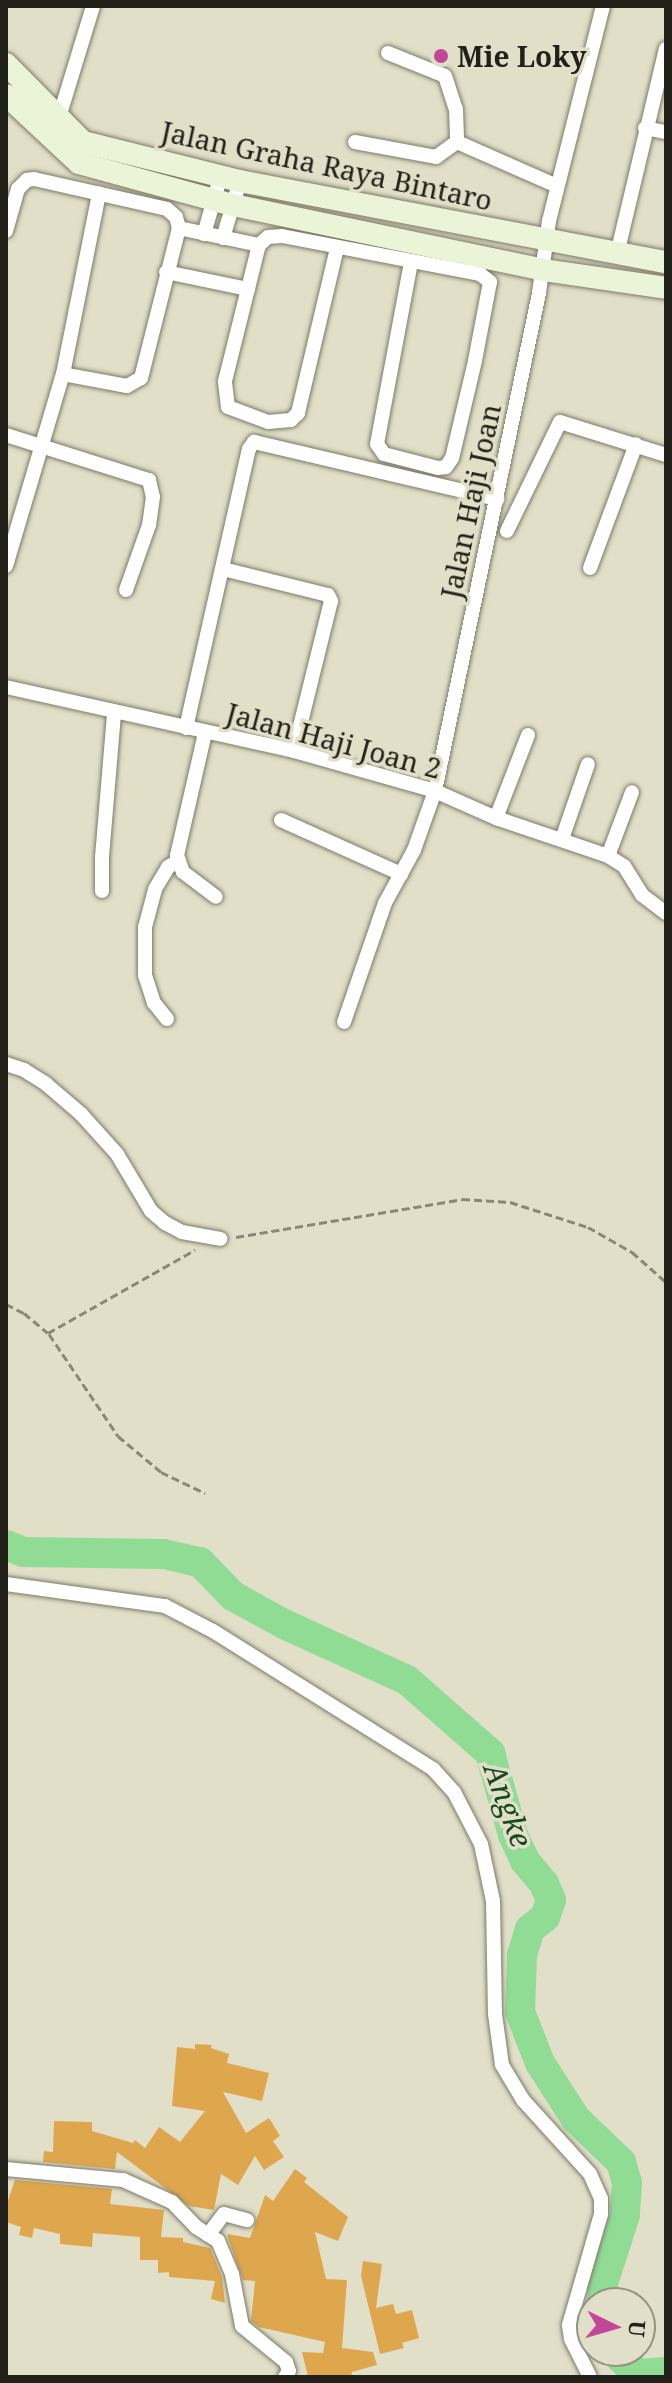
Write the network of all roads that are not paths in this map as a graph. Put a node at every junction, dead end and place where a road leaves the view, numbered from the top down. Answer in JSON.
{"nodes":[{"id":1,"x":93,"y":6,"type":"edge"},
{"id":2,"x":603,"y":6,"type":"edge"},
{"id":3,"x":666,"y":49,"type":"edge"},
{"id":4,"x":388,"y":53,"type":"dead end"},
{"id":5,"x":6,"y":64,"type":"edge"},
{"id":6,"x":6,"y":95,"type":"edge"},
{"id":7,"x":59,"y":120,"type":"junction"},
{"id":8,"x":645,"y":128,"type":"junction"},
{"id":9,"x":666,"y":132,"type":"edge"},
{"id":10,"x":52,"y":142,"type":"junction"},
{"id":11,"x":355,"y":142,"type":"dead end"},
{"id":12,"x":457,"y":142,"type":"junction"},
{"id":13,"x":230,"y":178,"type":"junction"},
{"id":14,"x":557,"y":186,"type":"junction"},
{"id":15,"x":99,"y":194,"type":"junction"},
{"id":16,"x":223,"y":202,"type":"junction"},
{"id":17,"x":179,"y":228,"type":"junction"},
{"id":18,"x":6,"y":231,"type":"edge"},
{"id":19,"x":547,"y":231,"type":"junction"},
{"id":20,"x":204,"y":234,"type":"junction"},
{"id":21,"x":223,"y":238,"type":"junction"},
{"id":22,"x":259,"y":245,"type":"junction"},
{"id":23,"x":337,"y":248,"type":"junction"},
{"id":24,"x":617,"y":254,"type":"junction"},
{"id":25,"x":411,"y":262,"type":"junction"},
{"id":26,"x":666,"y":262,"type":"edge"},
{"id":27,"x":543,"y":270,"type":"junction"},
{"id":28,"x":166,"y":272,"type":"junction"},
{"id":29,"x":666,"y":288,"type":"edge"},
{"id":30,"x":248,"y":289,"type":"junction"},
{"id":31,"x":63,"y":374,"type":"junction"},
{"id":32,"x":6,"y":435,"type":"edge"},
{"id":33,"x":636,"y":444,"type":"junction"},
{"id":34,"x":43,"y":446,"type":"junction"},
{"id":35,"x":666,"y":455,"type":"edge"},
{"id":36,"x":497,"y":499,"type":"junction"},
{"id":37,"x":507,"y":531,"type":"dead end"},
{"id":38,"x":6,"y":566,"type":"edge"},
{"id":39,"x":590,"y":568,"type":"dead end"},
{"id":40,"x":223,"y":569,"type":"junction"},
{"id":41,"x":126,"y":590,"type":"dead end"},
{"id":42,"x":6,"y":687,"type":"edge"},
{"id":43,"x":114,"y":713,"type":"junction"},
{"id":44,"x":186,"y":728,"type":"junction"},
{"id":45,"x":205,"y":733,"type":"junction"},
{"id":46,"x":528,"y":735,"type":"dead end"},
{"id":47,"x":294,"y":751,"type":"junction"},
{"id":48,"x":588,"y":764,"type":"dead end"},
{"id":49,"x":435,"y":791,"type":"junction"},
{"id":50,"x":632,"y":792,"type":"dead end"},
{"id":51,"x":496,"y":818,"type":"junction"},
{"id":52,"x":281,"y":820,"type":"dead end"},
{"id":53,"x":562,"y":839,"type":"junction"},
{"id":54,"x":608,"y":856,"type":"junction"},
{"id":55,"x":178,"y":861,"type":"junction"},
{"id":56,"x":401,"y":874,"type":"junction"},
{"id":57,"x":102,"y":891,"type":"dead end"},
{"id":58,"x":216,"y":897,"type":"dead end"},
{"id":59,"x":666,"y":913,"type":"edge"},
{"id":60,"x":167,"y":1019,"type":"dead end"},
{"id":61,"x":344,"y":1022,"type":"dead end"},
{"id":62,"x":6,"y":1064,"type":"edge"},
{"id":63,"x":220,"y":1239,"type":"road end"},
{"id":64,"x":6,"y":1584,"type":"edge"},
{"id":65,"x":6,"y":2169,"type":"edge"},
{"id":66,"x":247,"y":2220,"type":"dead end"},
{"id":67,"x":208,"y":2235,"type":"junction"},
{"id":68,"x":285,"y":2377,"type":"edge"},
{"id":69,"x":590,"y":2377,"type":"edge"}],
"edges":[{"from":1,"to":7,"type":"street"},
{"from":2,"to":14,"type":"street","name":"Jalan Haji Joan"},
{"from":3,"to":8,"type":"street"},
{"from":4,"to":12,"type":"street"},
{"from":5,"to":7,"type":"main road","name":"Jalan Graha Raya Bintaro"},
{"from":6,"to":10,"type":"main road","name":"Jalan Graha Raya Bintaro"},
{"from":7,"to":10,"type":"street"},
{"from":7,"to":13,"type":"main road","name":"Jalan Graha Raya Bintaro"},
{"from":8,"to":9,"type":"street"},
{"from":8,"to":24,"type":"street"},
{"from":10,"to":16,"type":"main road","name":"Jalan Graha Raya Bintaro"},
{"from":11,"to":12,"type":"street"},
{"from":12,"to":14,"type":"street"},
{"from":13,"to":16,"type":"street"},
{"from":13,"to":19,"type":"main road","name":"Jalan Graha Raya Bintaro"},
{"from":14,"to":19,"type":"street","name":"Jalan Haji Joan"},
{"from":15,"to":17,"type":"street"},
{"from":15,"to":18,"type":"street"},
{"from":15,"to":31,"type":"street"},
{"from":16,"to":20,"type":"street"},
{"from":16,"to":21,"type":"street"},
{"from":16,"to":27,"type":"main road","name":"Jalan Graha Raya Bintaro"},
{"from":17,"to":20,"type":"street"},
{"from":17,"to":28,"type":"street"},
{"from":19,"to":24,"type":"main road","name":"Jalan Graha Raya Bintaro"},
{"from":19,"to":27,"type":"street","name":"Jalan Haji Joan"},
{"from":20,"to":21,"type":"street"},
{"from":21,"to":22,"type":"street"},
{"from":22,"to":23,"type":"street"},
{"from":22,"to":30,"type":"street"},
{"from":23,"to":25,"type":"street"},
{"from":23,"to":30,"type":"street"},
{"from":24,"to":26,"type":"main road","name":"Jalan Graha Raya Bintaro"},
{"from":25,"to":25,"type":"street"},
{"from":27,"to":29,"type":"main road","name":"Jalan Graha Raya Bintaro"},
{"from":27,"to":36,"type":"street","name":"Jalan Haji Joan"},
{"from":28,"to":30,"type":"street"},
{"from":28,"to":31,"type":"street"},
{"from":31,"to":34,"type":"street"},
{"from":32,"to":34,"type":"street"},
{"from":33,"to":35,"type":"street"},
{"from":33,"to":37,"type":"street"},
{"from":33,"to":39,"type":"street"},
{"from":34,"to":38,"type":"street"},
{"from":34,"to":41,"type":"street"},
{"from":36,"to":40,"type":"street"},
{"from":36,"to":49,"type":"street","name":"Jalan Haji Joan"},
{"from":40,"to":44,"type":"street"},
{"from":40,"to":47,"type":"street"},
{"from":42,"to":43,"type":"street","name":"Jalan Haji Joan 2"},
{"from":43,"to":44,"type":"street","name":"Jalan Haji Joan 2"},
{"from":43,"to":57,"type":"street"},
{"from":44,"to":45,"type":"street","name":"Jalan Haji Joan 2"},
{"from":45,"to":47,"type":"street","name":"Jalan Haji Joan 2"},
{"from":45,"to":55,"type":"street"},
{"from":46,"to":51,"type":"street"},
{"from":47,"to":49,"type":"street","name":"Jalan Haji Joan 2"},
{"from":48,"to":53,"type":"street"},
{"from":49,"to":51,"type":"street","name":"Jalan Haji Joan 2"},
{"from":49,"to":56,"type":"street","name":"Jalan Haji Joan"},
{"from":50,"to":54,"type":"street"},
{"from":51,"to":53,"type":"street","name":"Jalan Haji Joan 2"},
{"from":52,"to":56,"type":"street"},
{"from":53,"to":54,"type":"street","name":"Jalan Haji Joan 2"},
{"from":54,"to":59,"type":"street","name":"Jalan Haji Joan 2"},
{"from":55,"to":58,"type":"street"},
{"from":55,"to":60,"type":"street"},
{"from":56,"to":61,"type":"street","name":"Jalan Haji Joan"},
{"from":62,"to":63,"type":"street"},
{"from":64,"to":69,"type":"street"},
{"from":65,"to":67,"type":"street"},
{"from":66,"to":67,"type":"street"},
{"from":67,"to":68,"type":"street"}]}
